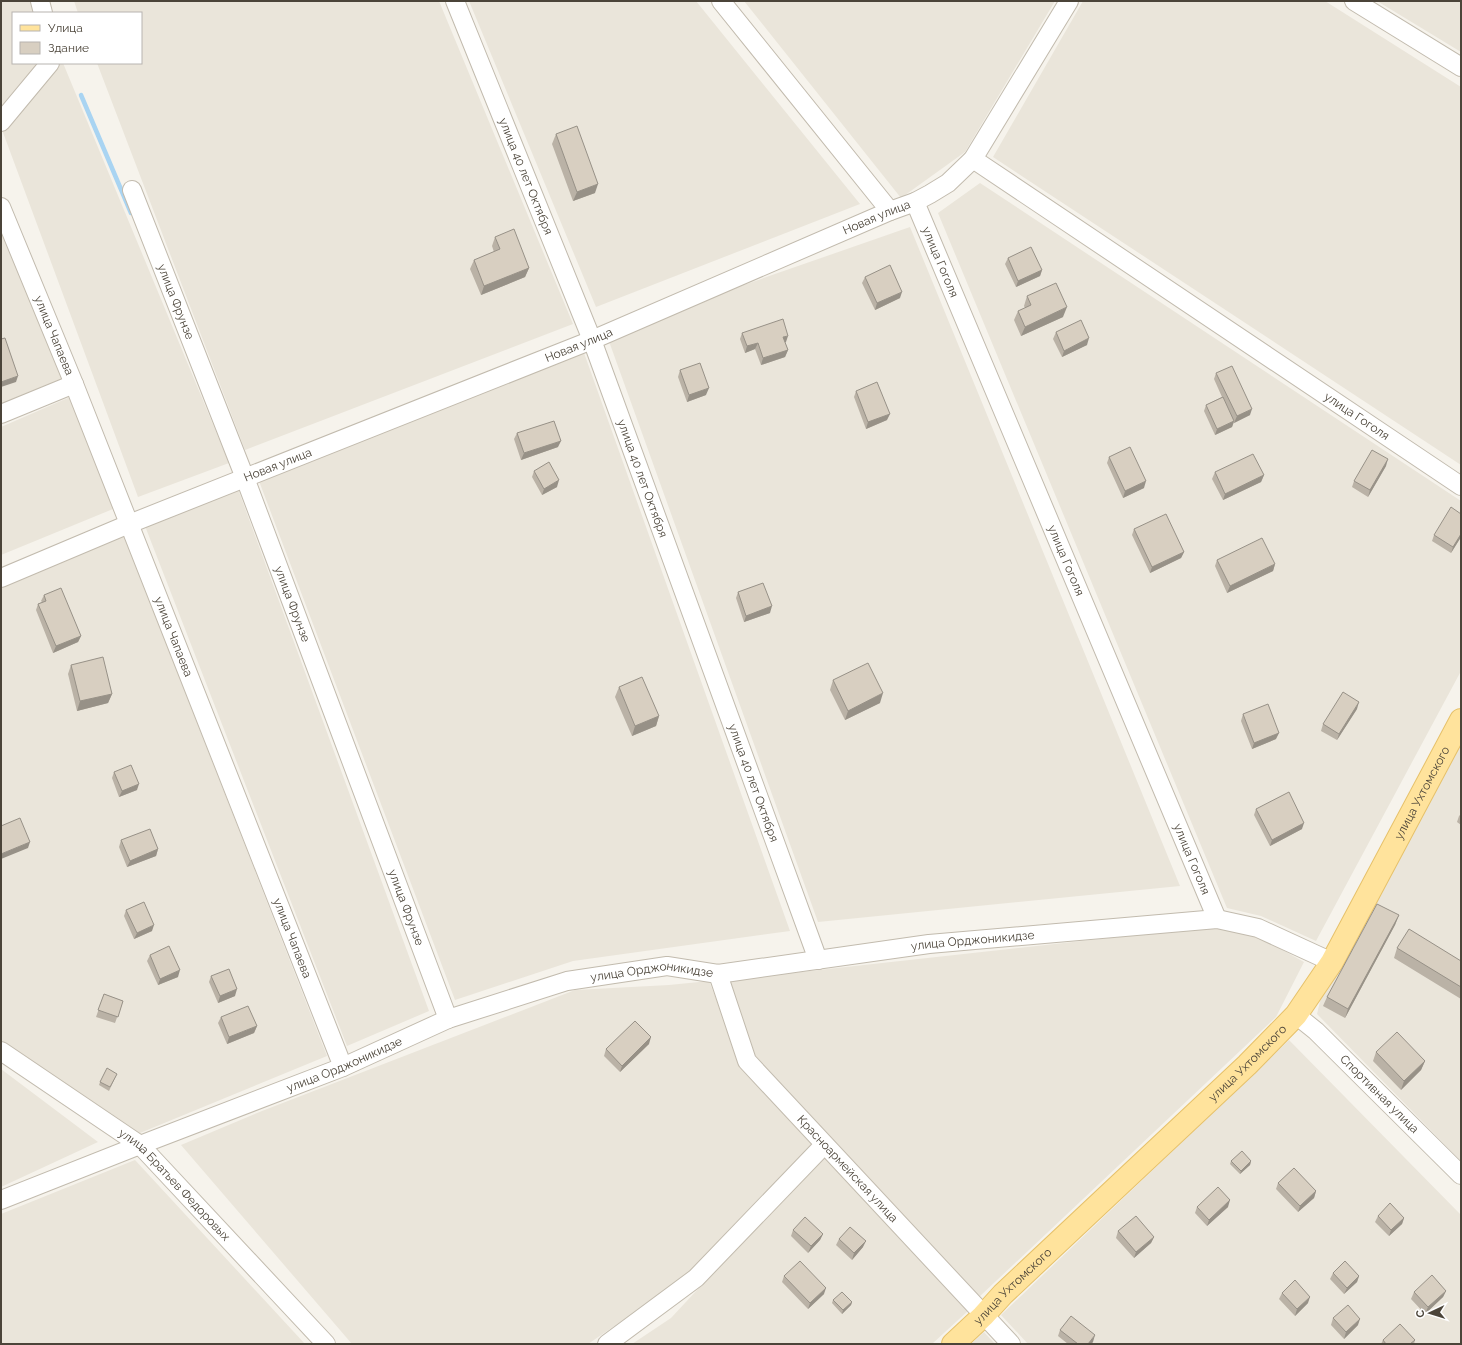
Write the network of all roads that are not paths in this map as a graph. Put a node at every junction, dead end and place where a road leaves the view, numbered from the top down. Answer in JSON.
{"nodes":[{"id":1,"x":40,"y":1,"type":"edge"},
{"id":2,"x":456,"y":1,"type":"edge"},
{"id":3,"x":722,"y":1,"type":"edge"},
{"id":4,"x":1069,"y":1,"type":"edge"},
{"id":5,"x":1354,"y":1,"type":"edge"},
{"id":6,"x":43,"y":12,"type":"edge"},
{"id":7,"x":49,"y":64,"type":"edge"},
{"id":8,"x":1461,"y":67,"type":"edge"},
{"id":9,"x":1,"y":122,"type":"edge"},
{"id":10,"x":973,"y":159,"type":"junction"},
{"id":11,"x":132,"y":190,"type":"dead end"},
{"id":12,"x":915,"y":202,"type":"junction"},
{"id":13,"x":1,"y":207,"type":"edge"},
{"id":14,"x":890,"y":211,"type":"junction"},
{"id":15,"x":592,"y":340,"type":"junction"},
{"id":16,"x":74,"y":384,"type":"junction"},
{"id":17,"x":1,"y":414,"type":"edge"},
{"id":18,"x":245,"y":478,"type":"junction"},
{"id":19,"x":1461,"y":486,"type":"edge"},
{"id":20,"x":129,"y":524,"type":"junction"},
{"id":21,"x":1,"y":578,"type":"edge"},
{"id":22,"x":1461,"y":720,"type":"edge"},
{"id":23,"x":1217,"y":919,"type":"junction"},
{"id":24,"x":818,"y":960,"type":"junction"},
{"id":25,"x":1332,"y":962,"type":"junction"},
{"id":26,"x":718,"y":974,"type":"junction"},
{"id":27,"x":1296,"y":1015,"type":"junction"},
{"id":28,"x":448,"y":1019,"type":"junction"},
{"id":29,"x":1,"y":1051,"type":"edge"},
{"id":30,"x":344,"y":1067,"type":"junction"},
{"id":31,"x":140,"y":1145,"type":"junction"},
{"id":32,"x":824,"y":1145,"type":"junction"},
{"id":33,"x":1461,"y":1175,"type":"edge"},
{"id":34,"x":1,"y":1200,"type":"edge"},
{"id":35,"x":983,"y":1316,"type":"junction"},
{"id":36,"x":326,"y":1344,"type":"edge"},
{"id":37,"x":607,"y":1344,"type":"edge"},
{"id":38,"x":953,"y":1344,"type":"edge"},
{"id":39,"x":1011,"y":1344,"type":"edge"}],
"edges":[{"from":1,"to":6,"type":"street"},
{"from":2,"to":15,"type":"street","name":"улица 40 лет Октября"},
{"from":3,"to":14,"type":"street"},
{"from":4,"to":10,"type":"street","name":"Новая улица"},
{"from":5,"to":8,"type":"street"},
{"from":7,"to":9,"type":"street"},
{"from":10,"to":12,"type":"street","name":"Новая улица"},
{"from":10,"to":19,"type":"street","name":"улица Гоголя"},
{"from":11,"to":18,"type":"street","name":"улица Фрунзе"},
{"from":12,"to":14,"type":"street","name":"Новая улица"},
{"from":12,"to":23,"type":"street","name":"улица Гоголя"},
{"from":13,"to":16,"type":"street","name":"улица Чапаева"},
{"from":14,"to":15,"type":"street","name":"Новая улица"},
{"from":15,"to":18,"type":"street","name":"Новая улица"},
{"from":15,"to":24,"type":"street","name":"улица 40 лет Октября"},
{"from":16,"to":17,"type":"street"},
{"from":16,"to":20,"type":"street","name":"улица Чапаева"},
{"from":18,"to":20,"type":"street","name":"Новая улица"},
{"from":18,"to":28,"type":"street","name":"улица Фрунзе"},
{"from":20,"to":21,"type":"street","name":"Новая улица"},
{"from":20,"to":30,"type":"street","name":"улица Чапаева"},
{"from":22,"to":25,"type":"main road","name":"улица Ухтомского"},
{"from":23,"to":24,"type":"street","name":"улица Орджоникидзе"},
{"from":23,"to":25,"type":"street","name":"улица Орджоникидзе"},
{"from":24,"to":26,"type":"street","name":"улица Орджоникидзе"},
{"from":25,"to":27,"type":"main road","name":"улица Ухтомского"},
{"from":26,"to":28,"type":"street","name":"улица Орджоникидзе"},
{"from":26,"to":32,"type":"street","name":"Красноармейская улица"},
{"from":27,"to":33,"type":"street","name":"Спортивная улица"},
{"from":27,"to":35,"type":"main road","name":"улица Ухтомского"},
{"from":28,"to":30,"type":"street","name":"улица Орджоникидзе"},
{"from":29,"to":31,"type":"street","name":"улица Братьев Федоровых"},
{"from":30,"to":31,"type":"street","name":"улица Орджоникидзе"},
{"from":31,"to":34,"type":"street","name":"улица Орджоникидзе"},
{"from":31,"to":36,"type":"street","name":"улица Братьев Федоровых"},
{"from":32,"to":35,"type":"street","name":"Красноармейская улица"},
{"from":32,"to":37,"type":"street"},
{"from":35,"to":38,"type":"main road","name":"улица Ухтомского"},
{"from":35,"to":39,"type":"street","name":"Красноармейская улица"}]}
